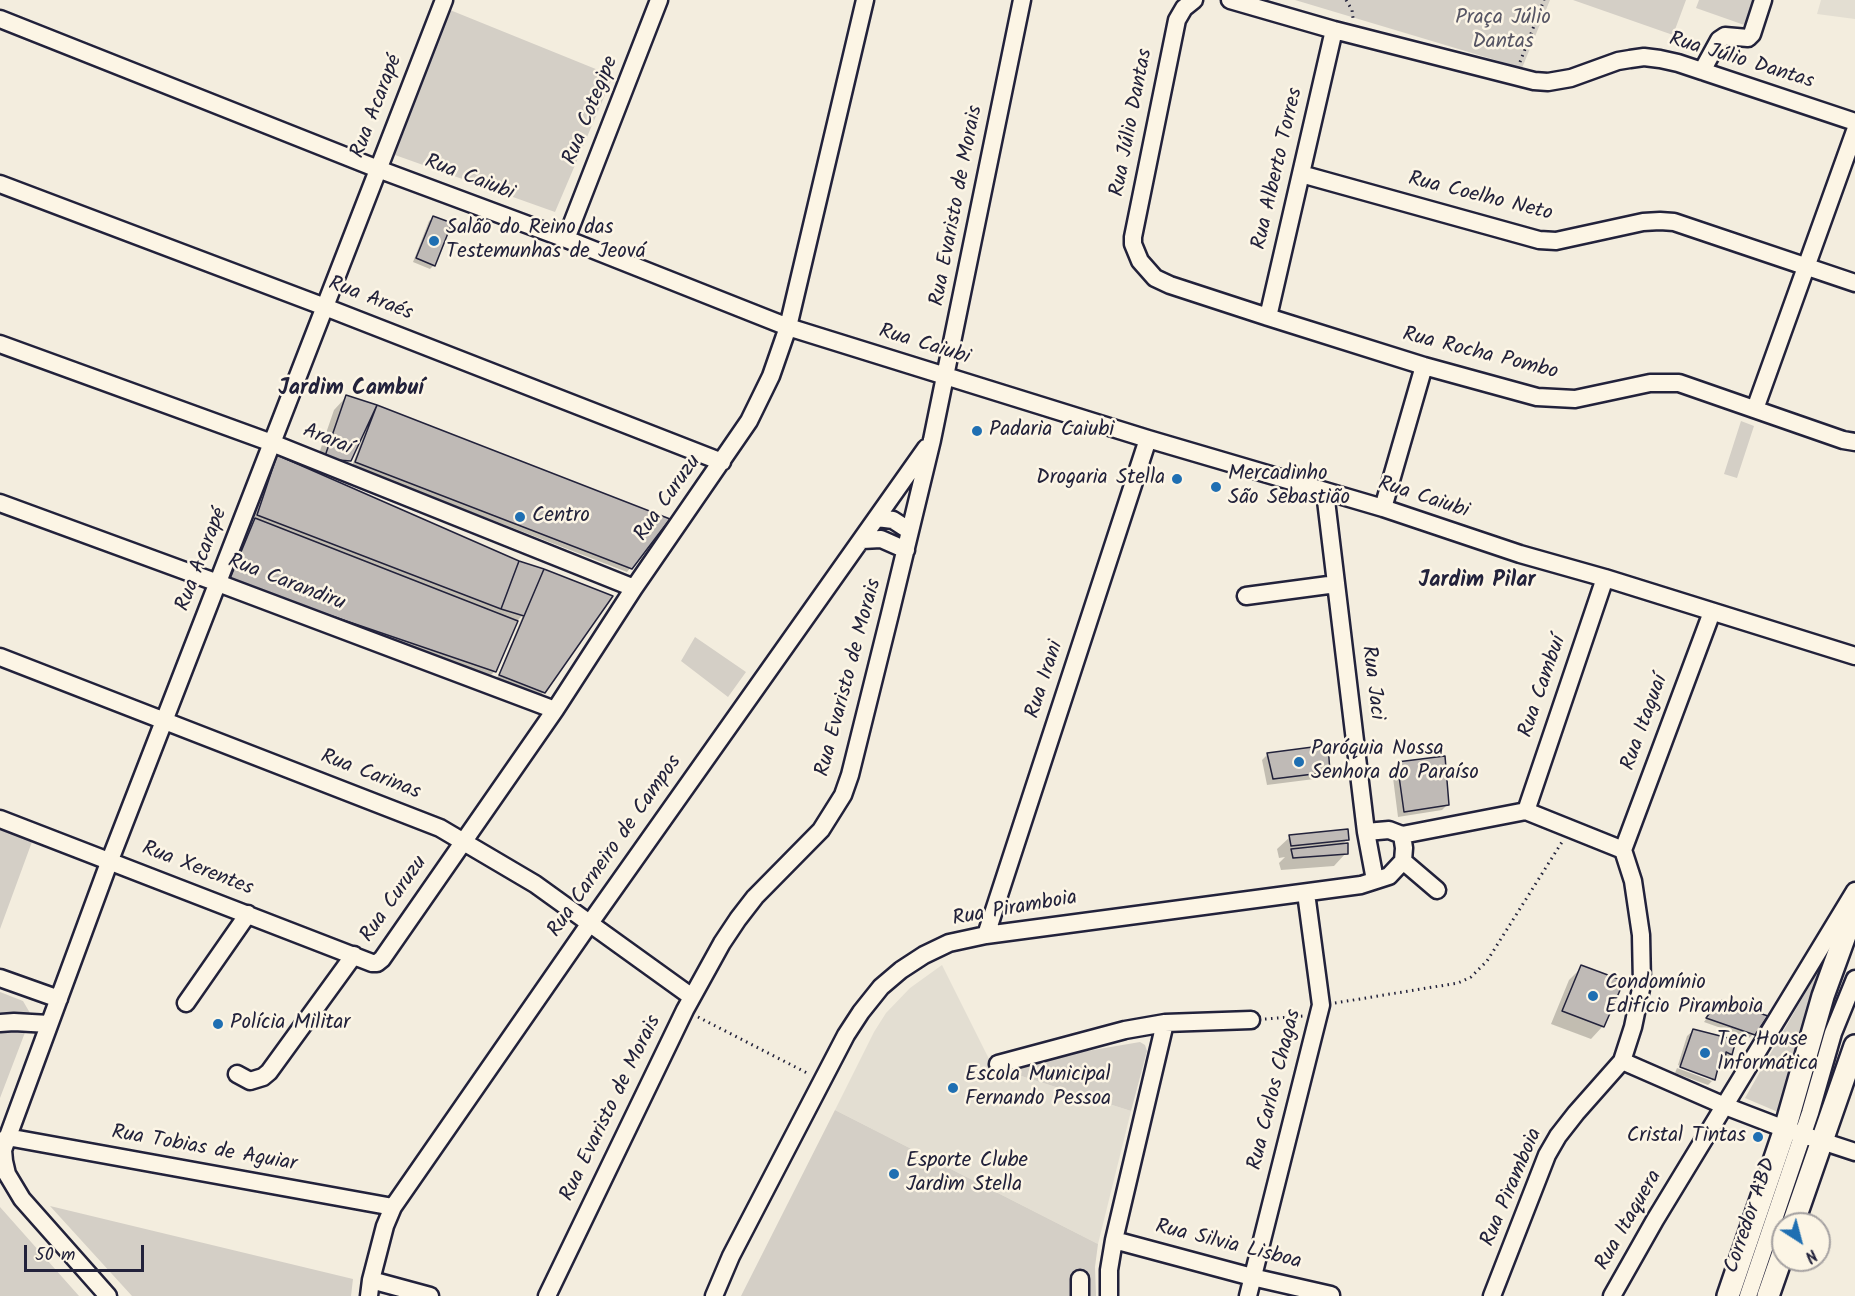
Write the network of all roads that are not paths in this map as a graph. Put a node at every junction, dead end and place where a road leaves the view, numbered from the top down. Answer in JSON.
{"nodes":[{"id":1,"x":444,"y":0,"type":"edge"},
{"id":2,"x":659,"y":0,"type":"edge"},
{"id":3,"x":865,"y":0,"type":"edge"},
{"id":4,"x":1022,"y":0,"type":"edge"},
{"id":5,"x":1194,"y":0,"type":"edge"},
{"id":6,"x":1230,"y":0,"type":"edge"},
{"id":7,"x":1763,"y":0,"type":"edge"},
{"id":8,"x":0,"y":19,"type":"edge"},
{"id":9,"x":1334,"y":30,"type":"junction"},
{"id":10,"x":1702,"y":71,"type":"junction"},
{"id":11,"x":1855,"y":122,"type":"edge"},
{"id":12,"x":1855,"y":131,"type":"edge"},
{"id":13,"x":378,"y":169,"type":"junction"},
{"id":14,"x":1301,"y":174,"type":"junction"},
{"id":15,"x":0,"y":184,"type":"edge"},
{"id":16,"x":566,"y":239,"type":"junction"},
{"id":17,"x":1140,"y":261,"type":"joint"},
{"id":18,"x":1806,"y":267,"type":"junction"},
{"id":19,"x":1855,"y":283,"type":"edge"},
{"id":20,"x":325,"y":307,"type":"junction"},
{"id":21,"x":1268,"y":317,"type":"junction"},
{"id":22,"x":788,"y":327,"type":"junction"},
{"id":23,"x":0,"y":344,"type":"edge"},
{"id":24,"x":1424,"y":366,"type":"junction"},
{"id":25,"x":946,"y":377,"type":"junction"},
{"id":26,"x":1755,"y":409,"type":"junction"},
{"id":27,"x":1148,"y":439,"type":"junction"},
{"id":28,"x":932,"y":440,"type":"junction"},
{"id":29,"x":1855,"y":442,"type":"edge"},
{"id":30,"x":272,"y":443,"type":"junction"},
{"id":31,"x":722,"y":462,"type":"junction"},
{"id":32,"x":1325,"y":492,"type":"junction"},
{"id":33,"x":0,"y":503,"type":"edge"},
{"id":34,"x":1383,"y":508,"type":"junction"},
{"id":35,"x":877,"y":518,"type":"junction"},
{"id":36,"x":910,"y":531,"type":"junction"},
{"id":37,"x":862,"y":540,"type":"junction"},
{"id":38,"x":906,"y":550,"type":"junction"},
{"id":39,"x":1605,"y":578,"type":"junction"},
{"id":40,"x":218,"y":583,"type":"junction"},
{"id":41,"x":1336,"y":584,"type":"junction"},
{"id":42,"x":634,"y":588,"type":"junction"},
{"id":43,"x":1246,"y":596,"type":"dead end"},
{"id":44,"x":1712,"y":612,"type":"junction"},
{"id":45,"x":1855,"y":656,"type":"edge"},
{"id":46,"x":0,"y":657,"type":"edge"},
{"id":47,"x":555,"y":710,"type":"junction"},
{"id":48,"x":165,"y":720,"type":"junction"},
{"id":49,"x":1526,"y":811,"type":"junction"},
{"id":50,"x":0,"y":819,"type":"edge"},
{"id":51,"x":1366,"y":832,"type":"junction"},
{"id":52,"x":1402,"y":835,"type":"junction"},
{"id":53,"x":464,"y":842,"type":"junction"},
{"id":54,"x":1623,"y":850,"type":"junction"},
{"id":55,"x":110,"y":861,"type":"junction"},
{"id":56,"x":1403,"y":861,"type":"junction"},
{"id":57,"x":1375,"y":880,"type":"junction"},
{"id":58,"x":1437,"y":890,"type":"dead end"},
{"id":59,"x":1855,"y":891,"type":"edge"},
{"id":60,"x":1306,"y":893,"type":"junction"},
{"id":61,"x":1855,"y":909,"type":"edge"},
{"id":62,"x":248,"y":914,"type":"junction"},
{"id":63,"x":590,"y":923,"type":"junction"},
{"id":64,"x":986,"y":935,"type":"junction"},
{"id":65,"x":354,"y":955,"type":"junction"},
{"id":66,"x":377,"y":963,"type":"joint"},
{"id":67,"x":0,"y":978,"type":"edge"},
{"id":68,"x":1855,"y":979,"type":"edge"},
{"id":69,"x":59,"y":999,"type":"junction"},
{"id":70,"x":186,"y":1003,"type":"dead end"},
{"id":71,"x":688,"y":1004,"type":"junction"},
{"id":72,"x":1251,"y":1020,"type":"road end"},
{"id":73,"x":0,"y":1023,"type":"edge"},
{"id":74,"x":1166,"y":1023,"type":"junction"},
{"id":75,"x":49,"y":1024,"type":"junction"},
{"id":76,"x":1855,"y":1046,"type":"edge"},
{"id":77,"x":1622,"y":1061,"type":"junction"},
{"id":78,"x":998,"y":1064,"type":"dead end"},
{"id":79,"x":237,"y":1074,"type":"dead end"},
{"id":80,"x":1725,"y":1106,"type":"junction"},
{"id":81,"x":1803,"y":1135,"type":"junction"},
{"id":82,"x":7,"y":1137,"type":"junction"},
{"id":83,"x":1855,"y":1152,"type":"edge"},
{"id":84,"x":393,"y":1207,"type":"junction"},
{"id":85,"x":1794,"y":1212,"type":"edge"},
{"id":86,"x":1114,"y":1240,"type":"junction"},
{"id":87,"x":1776,"y":1272,"type":"edge"},
{"id":88,"x":1252,"y":1277,"type":"junction"},
{"id":89,"x":1080,"y":1279,"type":"dead end"},
{"id":90,"x":370,"y":1288,"type":"edge"},
{"id":91,"x":1331,"y":1295,"type":"edge"},
{"id":92,"x":108,"y":1296,"type":"edge"},
{"id":93,"x":430,"y":1296,"type":"edge"},
{"id":94,"x":547,"y":1296,"type":"edge"},
{"id":95,"x":714,"y":1296,"type":"edge"},
{"id":96,"x":1080,"y":1296,"type":"edge"},
{"id":97,"x":1109,"y":1296,"type":"edge"},
{"id":98,"x":1248,"y":1296,"type":"edge"},
{"id":99,"x":1492,"y":1296,"type":"edge"},
{"id":100,"x":1612,"y":1296,"type":"edge"},
{"id":101,"x":1728,"y":1296,"type":"edge"},
{"id":102,"x":1748,"y":1296,"type":"edge"},
{"id":103,"x":1768,"y":1296,"type":"edge"}],
"edges":[{"from":1,"to":13,"type":"street","name":"Rua Acarapé"},
{"from":2,"to":16,"type":"street","name":"Rua Cotegipe"},
{"from":3,"to":22,"type":"street","name":"Rua Curuzu"},
{"from":4,"to":25,"type":"street","name":"Rua Evaristo de Morais"},
{"from":5,"to":17,"type":"street","name":"Rua Júlio Dantas"},
{"from":6,"to":9,"type":"street","name":"Rua Júlio Dantas"},
{"from":7,"to":10,"type":"street"},
{"from":8,"to":13,"type":"street","name":"Rua Caiubi"},
{"from":9,"to":10,"type":"street","name":"Rua Júlio Dantas"},
{"from":9,"to":14,"type":"street","name":"Rua Alberto Torres"},
{"from":10,"to":11,"type":"street","name":"Rua Júlio Dantas"},
{"from":12,"to":18,"type":"street"},
{"from":13,"to":16,"type":"street","name":"Rua Caiubi"},
{"from":13,"to":20,"type":"street","name":"Rua Acarapé"},
{"from":14,"to":18,"type":"street","name":"Rua Coelho Neto"},
{"from":14,"to":21,"type":"street","name":"Rua Alberto Torres"},
{"from":15,"to":20,"type":"street","name":"Rua Araés"},
{"from":16,"to":22,"type":"street","name":"Rua Caiubi"},
{"from":17,"to":21,"type":"street","name":"Rua Rocha Pombo"},
{"from":18,"to":19,"type":"street","name":"Rua Coelho Neto"},
{"from":18,"to":26,"type":"street"},
{"from":20,"to":30,"type":"street","name":"Rua Acarapé"},
{"from":20,"to":31,"type":"street","name":"Rua Araés"},
{"from":21,"to":24,"type":"street","name":"Rua Rocha Pombo"},
{"from":22,"to":25,"type":"street","name":"Rua Caiubi"},
{"from":22,"to":31,"type":"street","name":"Rua Curuzu"},
{"from":23,"to":30,"type":"street","name":"Araraí"},
{"from":24,"to":26,"type":"street","name":"Rua Rocha Pombo"},
{"from":24,"to":34,"type":"street"},
{"from":25,"to":27,"type":"street","name":"Rua Caiubi"},
{"from":25,"to":28,"type":"street","name":"Rua Evaristo de Morais"},
{"from":26,"to":29,"type":"street","name":"Rua Rocha Pombo"},
{"from":27,"to":32,"type":"street","name":"Rua Caiubi"},
{"from":27,"to":64,"type":"street","name":"Rua Irani"},
{"from":28,"to":35,"type":"street","name":"Rua Carneiro de Campos"},
{"from":28,"to":36,"type":"street","name":"Rua Evaristo de Morais"},
{"from":30,"to":40,"type":"street","name":"Rua Acarapé"},
{"from":30,"to":42,"type":"street","name":"Araraí"},
{"from":31,"to":42,"type":"street","name":"Rua Curuzu"},
{"from":32,"to":34,"type":"street","name":"Rua Caiubi"},
{"from":32,"to":41,"type":"street","name":"Rua Jaci"},
{"from":33,"to":40,"type":"street","name":"Rua Carandiru"},
{"from":34,"to":39,"type":"street","name":"Rua Caiubi"},
{"from":35,"to":36,"type":"street"},
{"from":35,"to":37,"type":"street","name":"Rua Carneiro de Campos"},
{"from":36,"to":38,"type":"street","name":"Rua Evaristo de Morais"},
{"from":37,"to":38,"type":"street"},
{"from":37,"to":63,"type":"street","name":"Rua Carneiro de Campos"},
{"from":38,"to":71,"type":"street","name":"Rua Evaristo de Morais"},
{"from":39,"to":44,"type":"street","name":"Rua Caiubi"},
{"from":39,"to":49,"type":"street","name":"Rua Cambuí"},
{"from":40,"to":47,"type":"street","name":"Rua Carandiru"},
{"from":40,"to":48,"type":"street","name":"Rua Acarapé"},
{"from":41,"to":43,"type":"street"},
{"from":41,"to":51,"type":"street","name":"Rua Jaci"},
{"from":42,"to":47,"type":"street","name":"Rua Curuzu"},
{"from":44,"to":45,"type":"street","name":"Rua Caiubi"},
{"from":44,"to":54,"type":"street","name":"Rua Itaguaí"},
{"from":46,"to":48,"type":"street","name":"Rua Carinas"},
{"from":47,"to":53,"type":"street","name":"Rua Curuzu"},
{"from":48,"to":53,"type":"street","name":"Rua Carinas"},
{"from":48,"to":55,"type":"street","name":"Rua Acarapé"},
{"from":49,"to":52,"type":"street"},
{"from":49,"to":54,"type":"street"},
{"from":50,"to":55,"type":"street","name":"Rua Xerentes"},
{"from":51,"to":52,"type":"street"},
{"from":51,"to":57,"type":"street","name":"Rua Jaci"},
{"from":52,"to":56,"type":"street"},
{"from":53,"to":63,"type":"street","name":"Rua Carinas"},
{"from":53,"to":66,"type":"street","name":"Rua Curuzu"},
{"from":54,"to":77,"type":"street","name":"Rua Piramboia"},
{"from":55,"to":62,"type":"street","name":"Rua Xerentes"},
{"from":55,"to":69,"type":"street","name":"Rua Acarapé"},
{"from":56,"to":57,"type":"street","name":"Rua Piramboia"},
{"from":56,"to":58,"type":"street"},
{"from":57,"to":60,"type":"street","name":"Rua Piramboia"},
{"from":59,"to":80,"type":"street","name":"Rua Itaquera"},
{"from":60,"to":64,"type":"street","name":"Rua Piramboia"},
{"from":60,"to":88,"type":"street","name":"Rua Carlos Chagas"},
{"from":61,"to":81,"type":"main road"},
{"from":62,"to":65,"type":"street","name":"Rua Xerentes"},
{"from":62,"to":70,"type":"street"},
{"from":63,"to":71,"type":"street","name":"Rua Carinas"},
{"from":63,"to":84,"type":"street","name":"Rua Carneiro de Campos"},
{"from":64,"to":95,"type":"street","name":"Rua Piramboia"},
{"from":65,"to":66,"type":"street","name":"Rua Xerentes"},
{"from":65,"to":79,"type":"street"},
{"from":67,"to":69,"type":"street"},
{"from":68,"to":81,"type":"street","name":"Corredor ABD"},
{"from":69,"to":75,"type":"street","name":"Rua Acarapé"},
{"from":71,"to":94,"type":"street","name":"Rua Evaristo de Morais"},
{"from":72,"to":74,"type":"street"},
{"from":73,"to":75,"type":"street"},
{"from":74,"to":78,"type":"street"},
{"from":74,"to":86,"type":"street"},
{"from":75,"to":82,"type":"street","name":"Rua Acarapé"},
{"from":76,"to":81,"type":"main road"},
{"from":77,"to":80,"type":"street"},
{"from":77,"to":99,"type":"street","name":"Rua Piramboia"},
{"from":80,"to":81,"type":"street"},
{"from":80,"to":100,"type":"street","name":"Rua Itaquera"},
{"from":81,"to":83,"type":"street"},
{"from":81,"to":85,"type":"main road"},
{"from":81,"to":101,"type":"main road"},
{"from":81,"to":102,"type":"street","name":"Corredor ABD"},
{"from":82,"to":84,"type":"street","name":"Rua Tobias de Aguiar"},
{"from":82,"to":92,"type":"street","name":"Rua Acarapé"},
{"from":84,"to":90,"type":"street","name":"Rua Carneiro de Campos"},
{"from":86,"to":88,"type":"street","name":"Rua Silvia Lisboa"},
{"from":86,"to":97,"type":"street"},
{"from":87,"to":103,"type":"main road"},
{"from":88,"to":91,"type":"street","name":"Rua Silvia Lisboa"},
{"from":88,"to":98,"type":"street","name":"Rua Carlos Chagas"},
{"from":89,"to":96,"type":"street"},
{"from":90,"to":93,"type":"street"}]}
